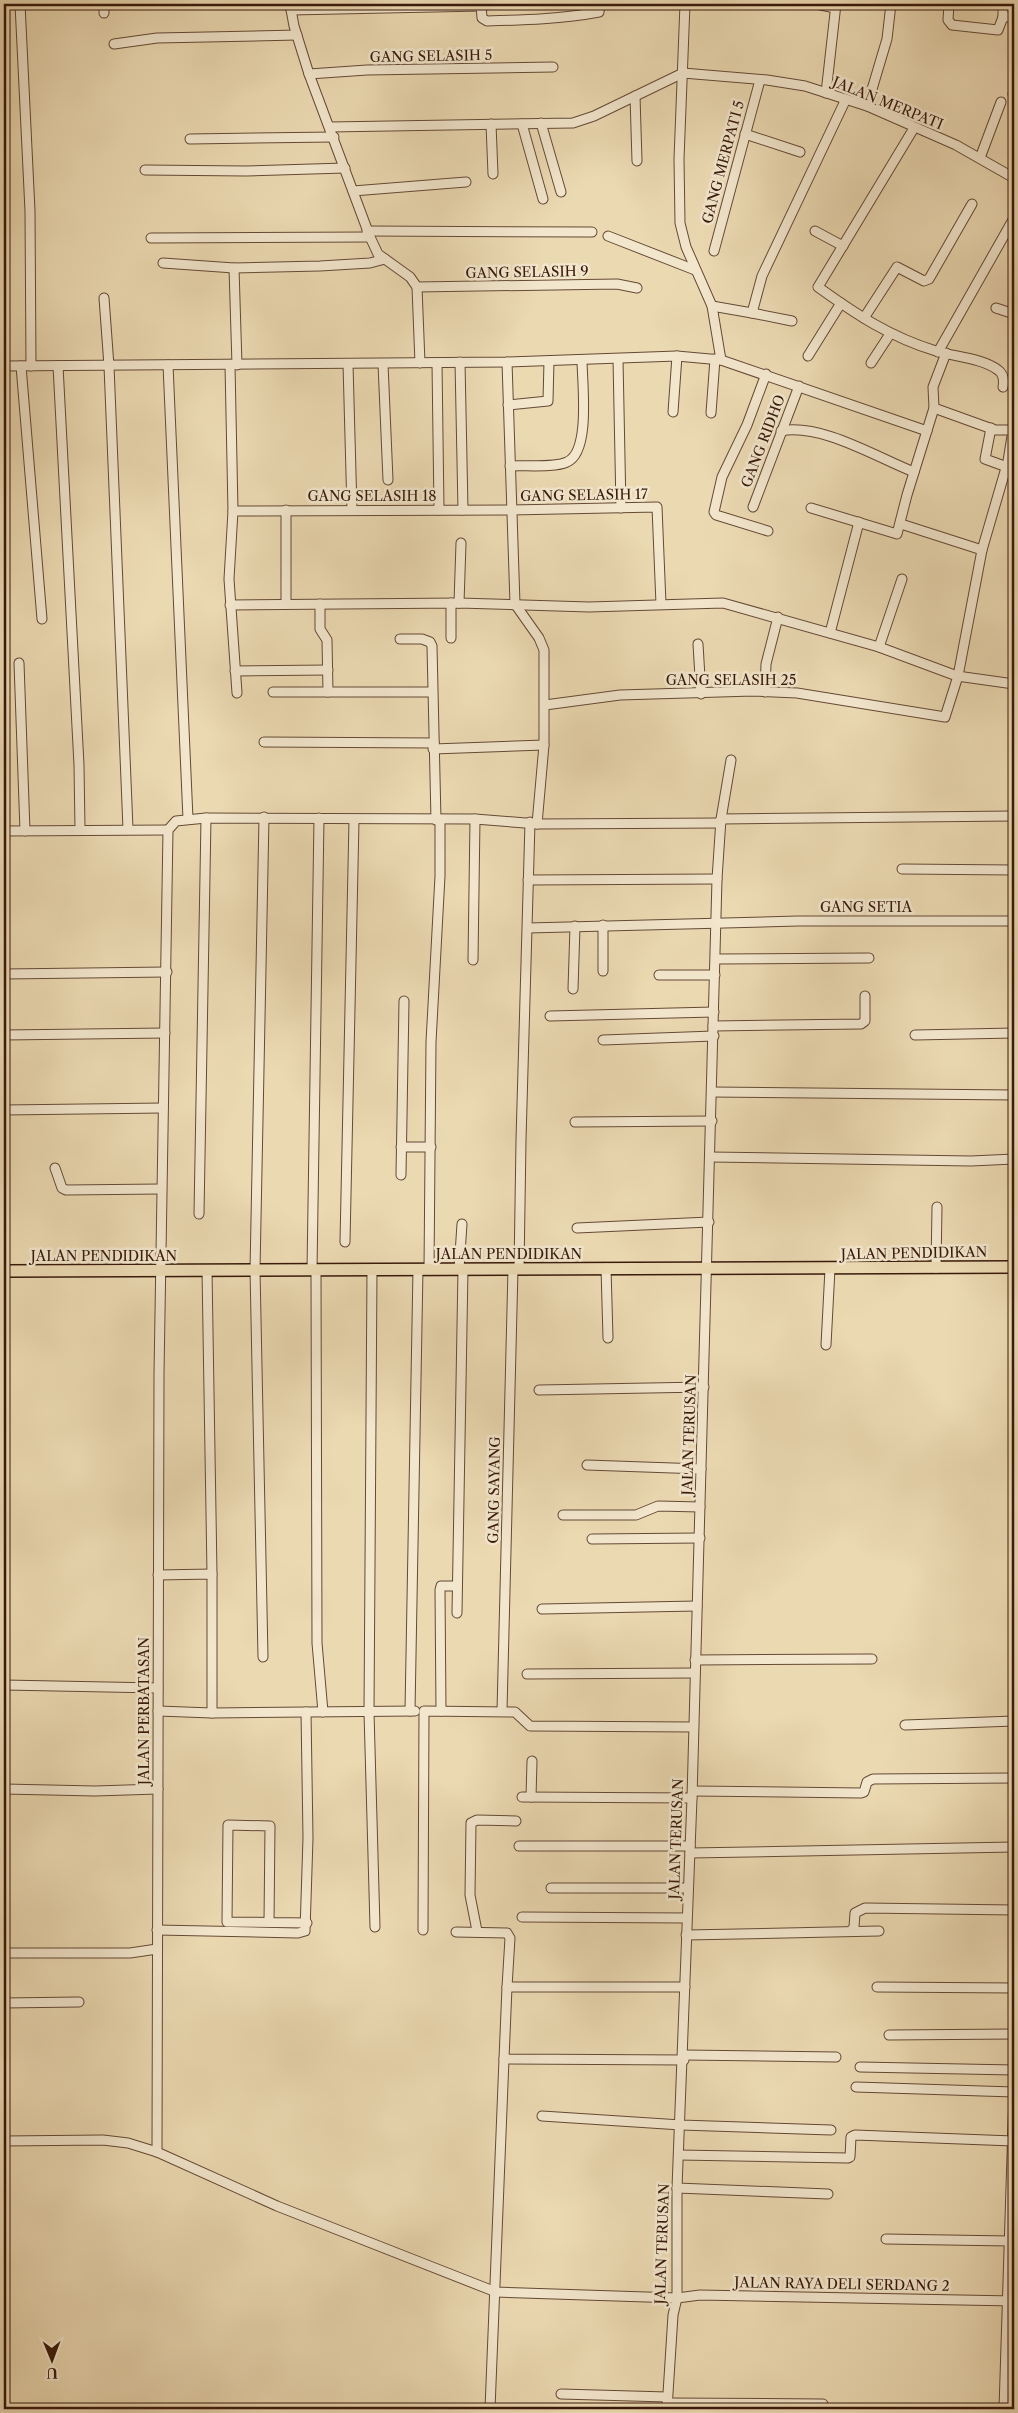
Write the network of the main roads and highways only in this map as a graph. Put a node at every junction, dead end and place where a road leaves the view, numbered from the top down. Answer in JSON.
{"nodes":[{"id":1,"x":1014,"y":1267,"type":"edge"},
{"id":2,"x":4,"y":1272,"type":"edge"}],
"edges":[{"from":1,"to":2,"type":"main road","name":"JALAN PENDIDIKAN"}]}
